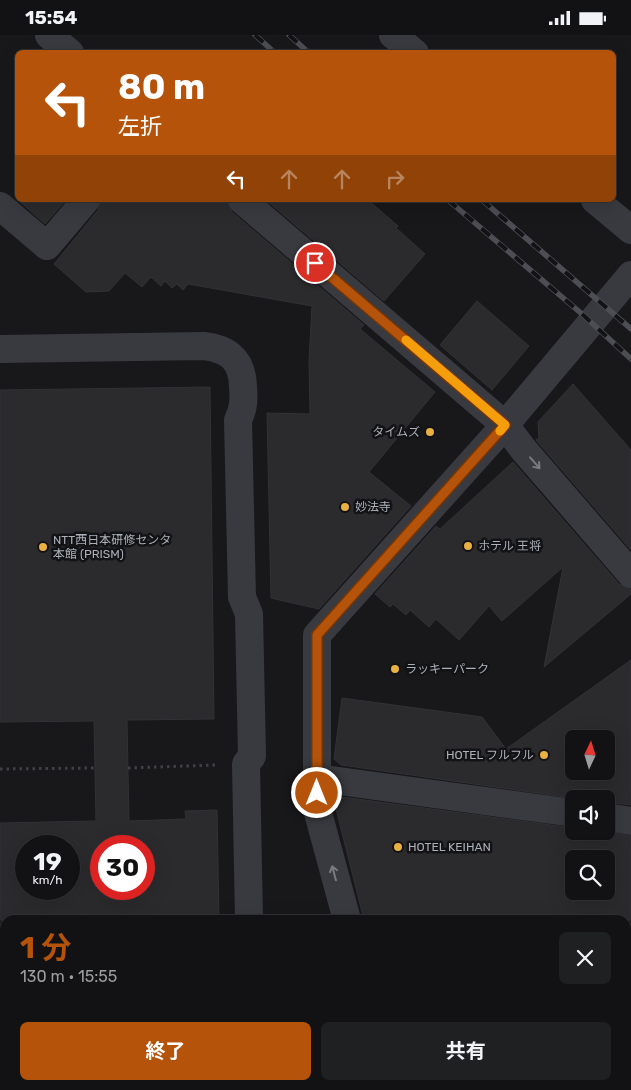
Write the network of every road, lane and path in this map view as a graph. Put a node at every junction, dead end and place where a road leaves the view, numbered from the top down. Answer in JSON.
{"nodes":[{"id":1,"x":49,"y":35,"type":"edge"},
{"id":2,"x":393,"y":35,"type":"edge"},
{"id":3,"x":66,"y":50,"type":"edge"},
{"id":4,"x":411,"y":50,"type":"edge"},
{"id":5,"x":84,"y":202,"type":"edge"},
{"id":6,"x":244,"y":202,"type":"edge"},
{"id":7,"x":597,"y":202,"type":"edge"},
{"id":8,"x":0,"y":206,"type":"edge"},
{"id":9,"x":631,"y":229,"type":"edge"},
{"id":10,"x":631,"y":275,"type":"edge"},
{"id":11,"x":0,"y":349,"type":"edge"},
{"id":12,"x":505,"y":425,"type":"junction"},
{"id":13,"x":631,"y":574,"type":"edge"},
{"id":14,"x":246,"y":764,"type":"junction"},
{"id":15,"x":95,"y":768,"type":"dead end"},
{"id":16,"x":128,"y":768,"type":"dead end"},
{"id":17,"x":0,"y":769,"type":"edge"},
{"id":18,"x":317,"y":778,"type":"junction"},
{"id":19,"x":565,"y":812,"type":"edge"},
{"id":20,"x":615,"y":818,"type":"edge"},
{"id":21,"x":631,"y":821,"type":"edge"},
{"id":22,"x":249,"y":915,"type":"edge"},
{"id":23,"x":346,"y":915,"type":"edge"}],
"edges":[{"from":1,"to":3,"type":"street"},
{"from":2,"to":4,"type":"street"},
{"from":5,"to":8,"type":"street"},
{"from":6,"to":12,"type":"street"},
{"from":7,"to":9,"type":"street"},
{"from":10,"to":12,"type":"street"},
{"from":11,"to":14,"type":"street"},
{"from":12,"to":13,"type":"street","one_way":true},
{"from":12,"to":18,"type":"street"},
{"from":14,"to":16,"type":"path"},
{"from":14,"to":22,"type":"street"},
{"from":15,"to":17,"type":"path"},
{"from":18,"to":19,"type":"street"},
{"from":23,"to":18,"type":"street","one_way":true},
{"from":20,"to":21,"type":"street"}]}
